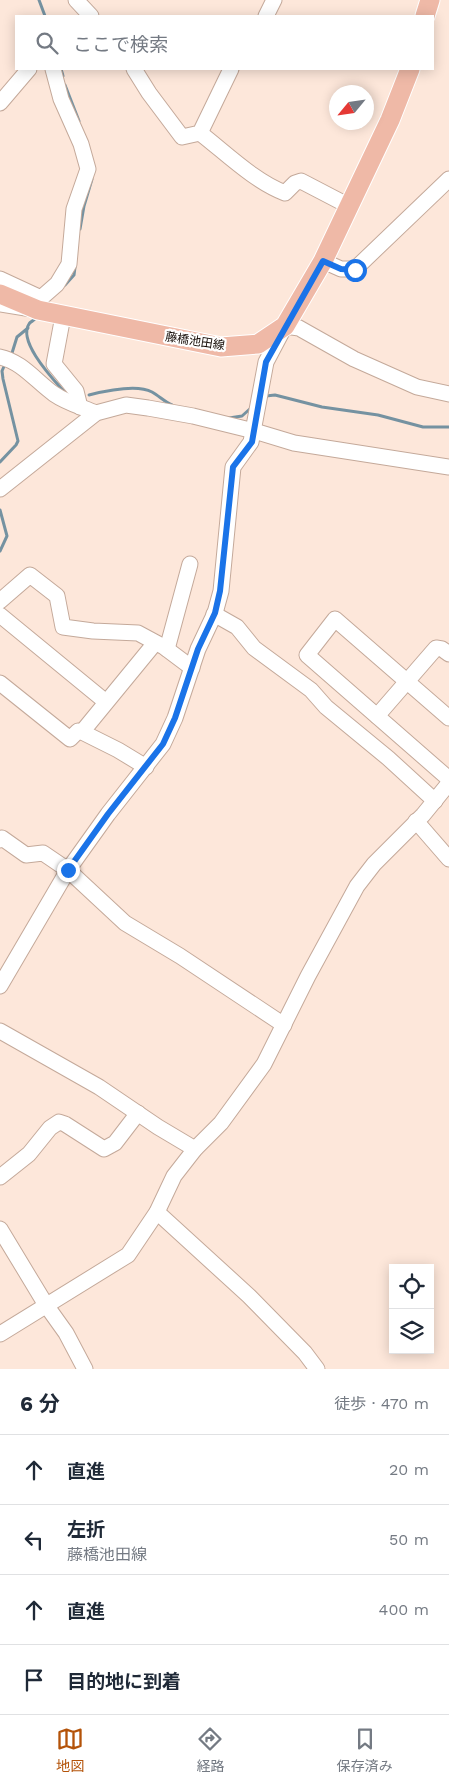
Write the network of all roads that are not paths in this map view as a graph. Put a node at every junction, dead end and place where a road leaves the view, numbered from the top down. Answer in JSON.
{"nodes":[{"id":1,"x":274,"y":0,"type":"edge"},
{"id":2,"x":430,"y":0,"type":"edge"},
{"id":3,"x":77,"y":5,"type":"edge"},
{"id":4,"x":90,"y":15,"type":"edge"},
{"id":5,"x":266,"y":15,"type":"edge"},
{"id":6,"x":426,"y":15,"type":"edge"},
{"id":7,"x":28,"y":70,"type":"edge"},
{"id":8,"x":53,"y":70,"type":"edge"},
{"id":9,"x":135,"y":70,"type":"edge"},
{"id":10,"x":231,"y":70,"type":"edge"},
{"id":11,"x":410,"y":70,"type":"edge"},
{"id":12,"x":0,"y":103,"type":"edge"},
{"id":13,"x":200,"y":133,"type":"junction"},
{"id":14,"x":449,"y":179,"type":"edge"},
{"id":15,"x":349,"y":206,"type":"junction"},
{"id":16,"x":323,"y":261,"type":"junction"},
{"id":17,"x":0,"y":279,"type":"edge"},
{"id":18,"x":0,"y":294,"type":"edge"},
{"id":19,"x":0,"y":304,"type":"edge"},
{"id":20,"x":40,"y":304,"type":"junction"},
{"id":21,"x":63,"y":316,"type":"junction"},
{"id":22,"x":285,"y":326,"type":"junction"},
{"id":23,"x":0,"y":357,"type":"edge"},
{"id":24,"x":449,"y":394,"type":"edge"},
{"id":25,"x":80,"y":407,"type":"junction"},
{"id":26,"x":96,"y":413,"type":"junction"},
{"id":27,"x":254,"y":431,"type":"junction"},
{"id":28,"x":449,"y":466,"type":"edge"},
{"id":29,"x":0,"y":489,"type":"edge"},
{"id":30,"x":190,"y":564,"type":"dead end"},
{"id":31,"x":0,"y":600,"type":"edge"},
{"id":32,"x":214,"y":614,"type":"junction"},
{"id":33,"x":0,"y":615,"type":"edge"},
{"id":34,"x":161,"y":646,"type":"junction"},
{"id":35,"x":449,"y":654,"type":"edge"},
{"id":36,"x":192,"y":668,"type":"junction"},
{"id":37,"x":407,"y":682,"type":"junction"},
{"id":38,"x":0,"y":683,"type":"edge"},
{"id":39,"x":106,"y":702,"type":"junction"},
{"id":40,"x":377,"y":716,"type":"junction"},
{"id":41,"x":449,"y":718,"type":"edge"},
{"id":42,"x":82,"y":732,"type":"junction"},
{"id":43,"x":146,"y":767,"type":"junction"},
{"id":44,"x":449,"y":779,"type":"edge"},
{"id":45,"x":449,"y":783,"type":"edge"},
{"id":46,"x":435,"y":802,"type":"junction"},
{"id":47,"x":416,"y":822,"type":"junction"},
{"id":48,"x":0,"y":840,"type":"edge"},
{"id":49,"x":449,"y":859,"type":"edge"},
{"id":50,"x":68,"y":870,"type":"junction"},
{"id":51,"x":0,"y":986,"type":"edge"},
{"id":52,"x":284,"y":1025,"type":"junction"},
{"id":53,"x":0,"y":1031,"type":"edge"},
{"id":54,"x":138,"y":1114,"type":"junction"},
{"id":55,"x":195,"y":1149,"type":"junction"},
{"id":56,"x":0,"y":1178,"type":"edge"},
{"id":57,"x":157,"y":1212,"type":"junction"},
{"id":58,"x":0,"y":1229,"type":"edge"},
{"id":59,"x":46,"y":1305,"type":"junction"},
{"id":60,"x":0,"y":1334,"type":"edge"},
{"id":61,"x":86,"y":1369,"type":"edge"},
{"id":62,"x":318,"y":1369,"type":"edge"}],
"edges":[{"from":1,"to":5,"type":"street"},
{"from":2,"to":6,"type":"main road"},
{"from":3,"to":4,"type":"street"},
{"from":7,"to":12,"type":"street"},
{"from":8,"to":20,"type":"street"},
{"from":9,"to":13,"type":"street"},
{"from":10,"to":13,"type":"street"},
{"from":11,"to":15,"type":"main road","name":"藤橋池田線"},
{"from":13,"to":15,"type":"street"},
{"from":14,"to":16,"type":"street"},
{"from":15,"to":16,"type":"main road","name":"藤橋池田線"},
{"from":16,"to":22,"type":"main road","name":"藤橋池田線"},
{"from":17,"to":20,"type":"street"},
{"from":18,"to":20,"type":"main road","name":"藤橋池田線"},
{"from":19,"to":20,"type":"street"},
{"from":20,"to":21,"type":"main road","name":"藤橋池田線"},
{"from":21,"to":22,"type":"main road","name":"藤橋池田線"},
{"from":21,"to":25,"type":"street"},
{"from":22,"to":24,"type":"street"},
{"from":22,"to":27,"type":"street"},
{"from":23,"to":25,"type":"street"},
{"from":25,"to":26,"type":"street"},
{"from":26,"to":27,"type":"street"},
{"from":26,"to":29,"type":"street"},
{"from":27,"to":28,"type":"street"},
{"from":27,"to":32,"type":"street"},
{"from":30,"to":34,"type":"street"},
{"from":31,"to":34,"type":"street"},
{"from":32,"to":36,"type":"street"},
{"from":32,"to":46,"type":"street"},
{"from":33,"to":39,"type":"street"},
{"from":34,"to":36,"type":"street"},
{"from":34,"to":39,"type":"street"},
{"from":35,"to":37,"type":"street"},
{"from":36,"to":43,"type":"street"},
{"from":37,"to":40,"type":"street"},
{"from":37,"to":40,"type":"street"},
{"from":37,"to":41,"type":"street"},
{"from":38,"to":42,"type":"street"},
{"from":39,"to":42,"type":"street"},
{"from":40,"to":44,"type":"street"},
{"from":42,"to":43,"type":"street"},
{"from":43,"to":50,"type":"street"},
{"from":45,"to":46,"type":"street"},
{"from":46,"to":47,"type":"street"},
{"from":47,"to":49,"type":"street"},
{"from":47,"to":52,"type":"street"},
{"from":48,"to":50,"type":"street"},
{"from":50,"to":51,"type":"street"},
{"from":50,"to":52,"type":"street"},
{"from":52,"to":55,"type":"street"},
{"from":53,"to":54,"type":"street"},
{"from":54,"to":55,"type":"street"},
{"from":54,"to":56,"type":"street"},
{"from":55,"to":57,"type":"street"},
{"from":57,"to":59,"type":"street"},
{"from":57,"to":62,"type":"street"},
{"from":58,"to":59,"type":"street"},
{"from":59,"to":60,"type":"street"},
{"from":59,"to":61,"type":"street"}]}
